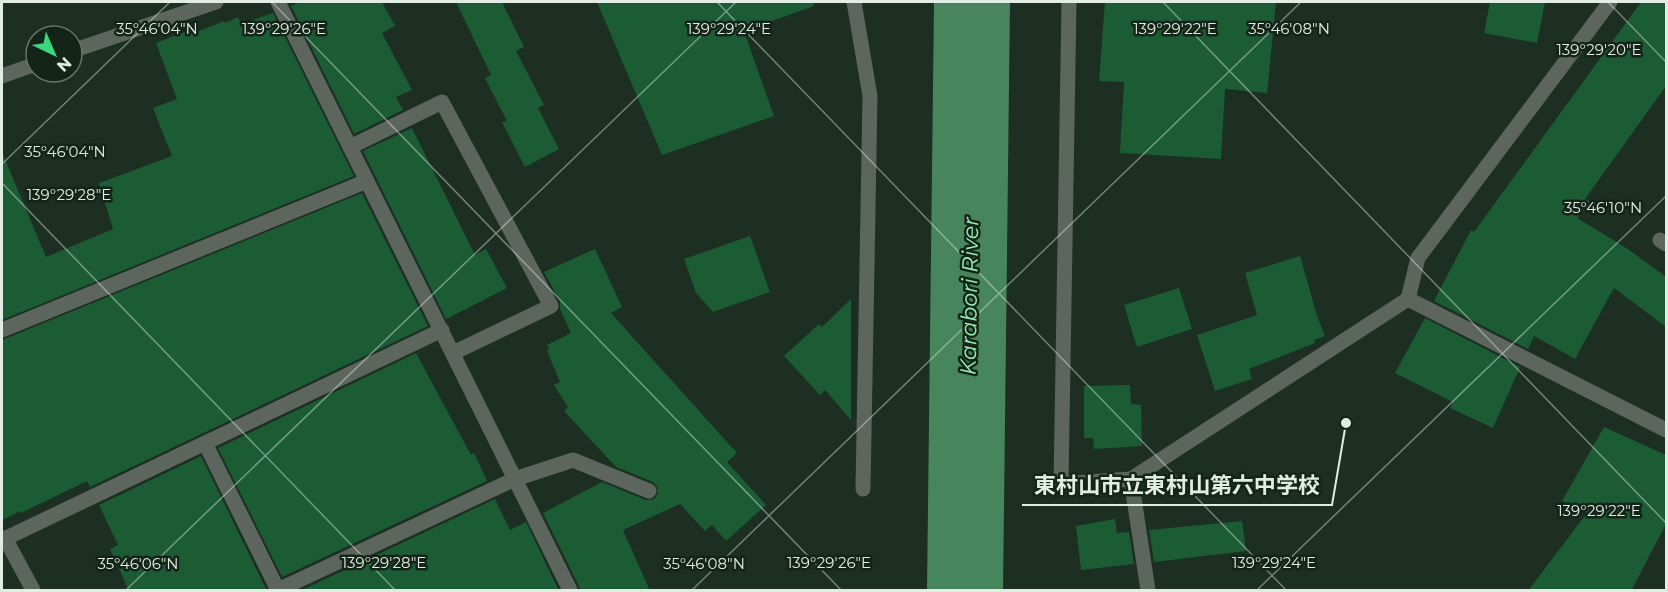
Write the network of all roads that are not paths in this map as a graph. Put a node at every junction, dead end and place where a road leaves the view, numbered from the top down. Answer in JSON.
{"nodes":[{"id":1,"x":216,"y":2,"type":"edge"},
{"id":2,"x":278,"y":2,"type":"edge"},
{"id":3,"x":854,"y":2,"type":"edge"},
{"id":4,"x":1069,"y":2,"type":"edge"},
{"id":5,"x":1610,"y":2,"type":"edge"},
{"id":6,"x":84,"y":47,"type":"edge"},
{"id":7,"x":24,"y":68,"type":"edge"},
{"id":8,"x":2,"y":76,"type":"edge"},
{"id":9,"x":350,"y":147,"type":"junction"},
{"id":10,"x":367,"y":181,"type":"junction"},
{"id":11,"x":1408,"y":299,"type":"junction"},
{"id":12,"x":2,"y":330,"type":"edge"},
{"id":13,"x":442,"y":330,"type":"junction"},
{"id":14,"x":453,"y":353,"type":"junction"},
{"id":15,"x":1666,"y":430,"type":"edge"},
{"id":16,"x":205,"y":443,"type":"junction"},
{"id":17,"x":515,"y":479,"type":"junction"},
{"id":18,"x":1131,"y":479,"type":"junction"},
{"id":19,"x":863,"y":489,"type":"dead end"},
{"id":20,"x":649,"y":491,"type":"dead end"},
{"id":21,"x":3,"y":539,"type":"edge"},
{"id":22,"x":33,"y":591,"type":"edge"},
{"id":23,"x":278,"y":591,"type":"edge"},
{"id":24,"x":570,"y":591,"type":"edge"},
{"id":25,"x":1148,"y":591,"type":"edge"}],
"edges":[{"from":1,"to":6,"type":"street"},
{"from":2,"to":9,"type":"street"},
{"from":3,"to":19,"type":"street"},
{"from":4,"to":18,"type":"street"},
{"from":5,"to":11,"type":"street"},
{"from":7,"to":8,"type":"street"},
{"from":9,"to":10,"type":"street"},
{"from":9,"to":14,"type":"street"},
{"from":10,"to":12,"type":"street"},
{"from":10,"to":13,"type":"street"},
{"from":11,"to":15,"type":"street"},
{"from":11,"to":18,"type":"street"},
{"from":13,"to":14,"type":"street"},
{"from":13,"to":16,"type":"street"},
{"from":14,"to":17,"type":"street"},
{"from":16,"to":21,"type":"street"},
{"from":16,"to":23,"type":"street"},
{"from":17,"to":20,"type":"street"},
{"from":17,"to":23,"type":"street"},
{"from":17,"to":24,"type":"street"},
{"from":18,"to":25,"type":"street"},
{"from":21,"to":22,"type":"street"}]}
